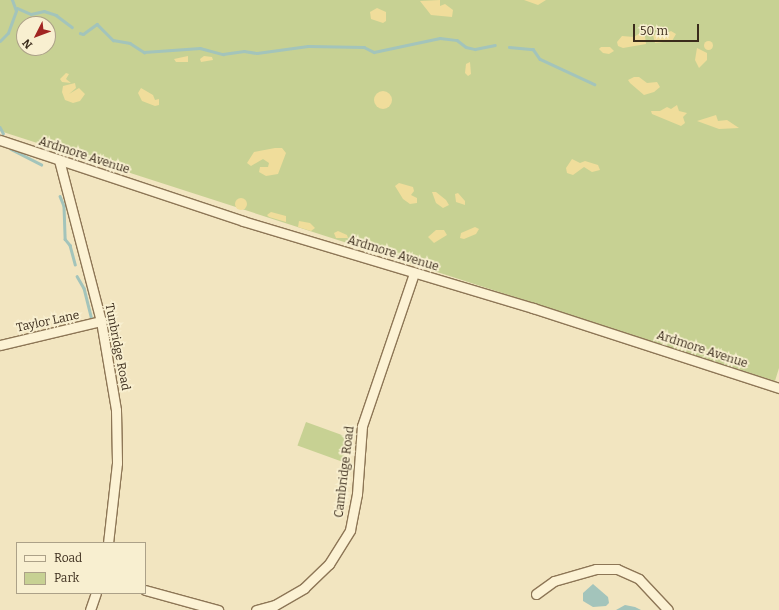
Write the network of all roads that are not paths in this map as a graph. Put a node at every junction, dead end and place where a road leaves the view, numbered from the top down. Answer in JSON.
{"nodes":[{"id":1,"x":0,"y":140,"type":"edge"},
{"id":2,"x":59,"y":160,"type":"junction"},
{"id":3,"x":414,"y":273,"type":"junction"},
{"id":4,"x":101,"y":321,"type":"junction"},
{"id":5,"x":0,"y":345,"type":"edge"},
{"id":6,"x":779,"y":388,"type":"edge"},
{"id":7,"x":108,"y":542,"type":"edge"},
{"id":8,"x":146,"y":590,"type":"edge"},
{"id":9,"x":96,"y":594,"type":"edge"},
{"id":10,"x":536,"y":594,"type":"dead end"},
{"id":11,"x":90,"y":610,"type":"edge"},
{"id":12,"x":218,"y":610,"type":"edge"},
{"id":13,"x":256,"y":610,"type":"edge"},
{"id":14,"x":668,"y":610,"type":"edge"}],
"edges":[{"from":1,"to":2,"type":"street","name":"Ardmore Avenue"},
{"from":2,"to":3,"type":"street","name":"Ardmore Avenue"},
{"from":2,"to":4,"type":"street","name":"Tunbridge Road"},
{"from":3,"to":6,"type":"street","name":"Ardmore Avenue"},
{"from":3,"to":13,"type":"street","name":"Cambridge Road"},
{"from":4,"to":5,"type":"street","name":"Taylor Lane"},
{"from":4,"to":7,"type":"street","name":"Tunbridge Road"},
{"from":8,"to":12,"type":"street"},
{"from":9,"to":11,"type":"street"},
{"from":10,"to":14,"type":"street"}]}
